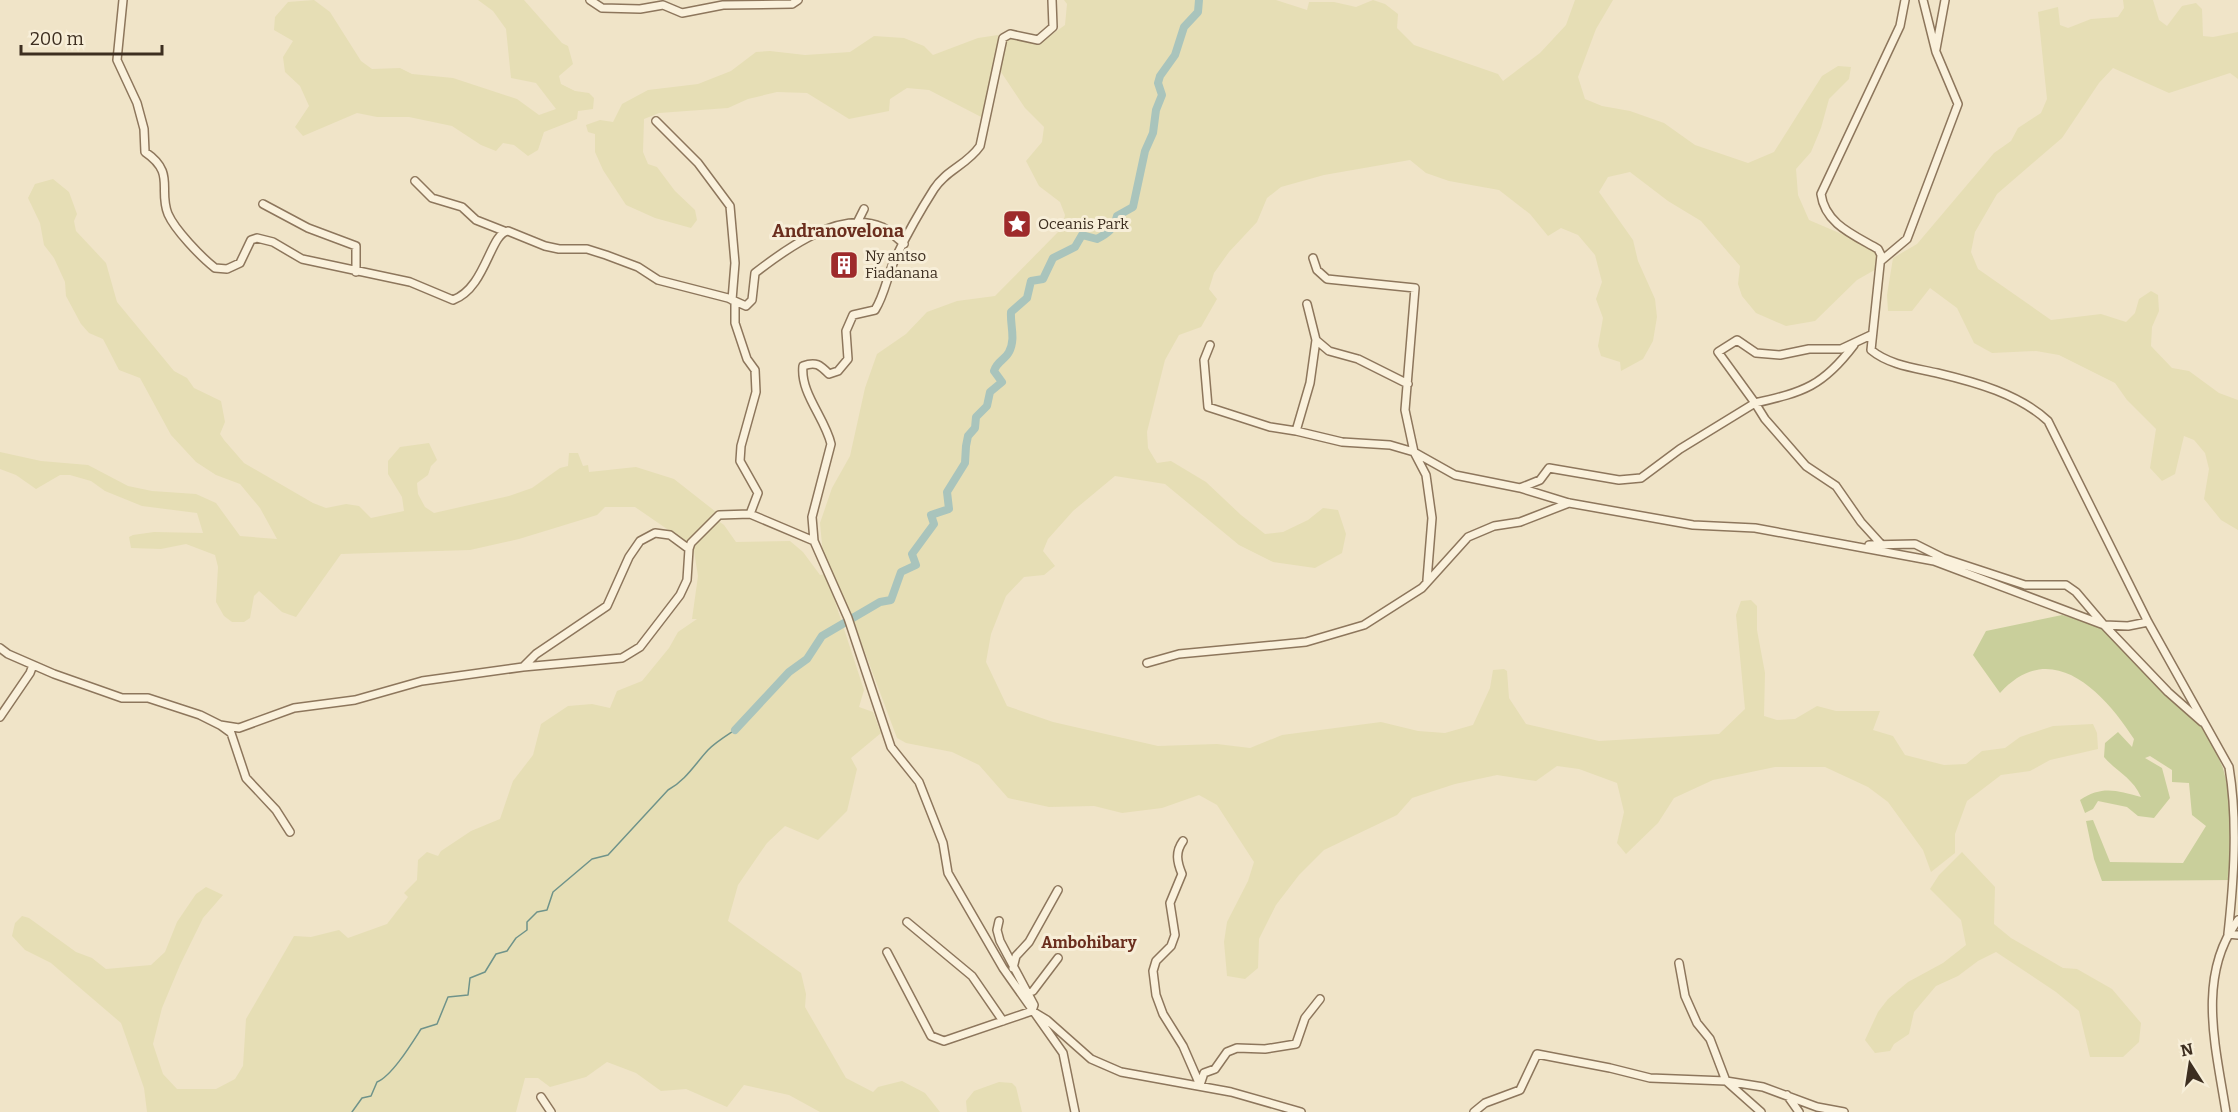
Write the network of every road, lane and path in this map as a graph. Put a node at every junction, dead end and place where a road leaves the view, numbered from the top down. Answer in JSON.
{"nodes":[{"id":1,"x":123,"y":0,"type":"edge"},
{"id":2,"x":590,"y":0,"type":"edge"},
{"id":3,"x":798,"y":0,"type":"edge"},
{"id":4,"x":1052,"y":0,"type":"edge"},
{"id":5,"x":1905,"y":0,"type":"edge"},
{"id":6,"x":1923,"y":0,"type":"edge"},
{"id":7,"x":1945,"y":0,"type":"edge"},
{"id":8,"x":1936,"y":52,"type":"junction"},
{"id":9,"x":656,"y":121,"type":"dead end"},
{"id":10,"x":415,"y":182,"type":"dead end"},
{"id":11,"x":263,"y":204,"type":"dead end"},
{"id":12,"x":864,"y":209,"type":"dead end"},
{"id":13,"x":857,"y":223,"type":"junction"},
{"id":14,"x":504,"y":231,"type":"junction"},
{"id":15,"x":904,"y":244,"type":"junction"},
{"id":16,"x":1313,"y":258,"type":"dead end"},
{"id":17,"x":1882,"y":260,"type":"junction"},
{"id":18,"x":356,"y":272,"type":"junction"},
{"id":19,"x":734,"y":301,"type":"junction"},
{"id":20,"x":1307,"y":304,"type":"dead end"},
{"id":21,"x":1871,"y":335,"type":"junction"},
{"id":22,"x":1316,"y":340,"type":"junction"},
{"id":23,"x":1855,"y":344,"type":"junction"},
{"id":24,"x":1210,"y":345,"type":"dead end"},
{"id":25,"x":1408,"y":384,"type":"junction"},
{"id":26,"x":1755,"y":403,"type":"junction"},
{"id":27,"x":1296,"y":431,"type":"junction"},
{"id":28,"x":1414,"y":452,"type":"junction"},
{"id":29,"x":1520,"y":488,"type":"junction"},
{"id":30,"x":1569,"y":503,"type":"junction"},
{"id":31,"x":750,"y":514,"type":"junction"},
{"id":32,"x":814,"y":541,"type":"junction"},
{"id":33,"x":1881,"y":544,"type":"junction"},
{"id":34,"x":1860,"y":546,"type":"junction"},
{"id":35,"x":689,"y":549,"type":"junction"},
{"id":36,"x":1427,"y":580,"type":"junction"},
{"id":37,"x":2148,"y":622,"type":"junction"},
{"id":38,"x":2104,"y":625,"type":"junction"},
{"id":39,"x":0,"y":648,"type":"edge"},
{"id":40,"x":1147,"y":663,"type":"dead end"},
{"id":41,"x":33,"y":664,"type":"junction"},
{"id":42,"x":523,"y":667,"type":"junction"},
{"id":43,"x":0,"y":717,"type":"edge"},
{"id":44,"x":2206,"y":724,"type":"junction"},
{"id":45,"x":220,"y":725,"type":"junction"},
{"id":46,"x":290,"y":832,"type":"dead end"},
{"id":47,"x":1183,"y":841,"type":"dead end"},
{"id":48,"x":1058,"y":890,"type":"dead end"},
{"id":49,"x":2238,"y":920,"type":"edge"},
{"id":50,"x":999,"y":921,"type":"dead end"},
{"id":51,"x":907,"y":922,"type":"dead end"},
{"id":52,"x":2228,"y":934,"type":"junction"},
{"id":53,"x":2238,"y":935,"type":"edge"},
{"id":54,"x":887,"y":952,"type":"dead end"},
{"id":55,"x":1058,"y":958,"type":"dead end"},
{"id":56,"x":1679,"y":963,"type":"dead end"},
{"id":57,"x":1013,"y":968,"type":"junction"},
{"id":58,"x":1028,"y":993,"type":"junction"},
{"id":59,"x":1320,"y":999,"type":"dead end"},
{"id":60,"x":1032,"y":1011,"type":"junction"},
{"id":61,"x":1003,"y":1021,"type":"junction"},
{"id":62,"x":1726,"y":1081,"type":"junction"},
{"id":63,"x":1200,"y":1085,"type":"junction"},
{"id":64,"x":1786,"y":1095,"type":"junction"},
{"id":65,"x":541,"y":1097,"type":"dead end"},
{"id":66,"x":551,"y":1112,"type":"edge"},
{"id":67,"x":1075,"y":1112,"type":"edge"},
{"id":68,"x":1301,"y":1112,"type":"edge"},
{"id":69,"x":1474,"y":1112,"type":"edge"},
{"id":70,"x":1761,"y":1112,"type":"edge"},
{"id":71,"x":1799,"y":1112,"type":"edge"},
{"id":72,"x":1844,"y":1112,"type":"edge"},
{"id":73,"x":2226,"y":1112,"type":"edge"}],
"edges":[{"from":1,"to":18,"type":"street"},
{"from":2,"to":3,"type":"street"},
{"from":4,"to":15,"type":"street"},
{"from":5,"to":17,"type":"street"},
{"from":6,"to":8,"type":"street"},
{"from":7,"to":8,"type":"street"},
{"from":8,"to":17,"type":"street"},
{"from":9,"to":19,"type":"street"},
{"from":10,"to":14,"type":"street"},
{"from":11,"to":18,"type":"street"},
{"from":12,"to":13,"type":"street"},
{"from":13,"to":15,"type":"street"},
{"from":13,"to":19,"type":"street"},
{"from":14,"to":18,"type":"street"},
{"from":14,"to":19,"type":"street"},
{"from":15,"to":32,"type":"street"},
{"from":16,"to":25,"type":"street"},
{"from":17,"to":21,"type":"street"},
{"from":19,"to":31,"type":"street"},
{"from":20,"to":22,"type":"street"},
{"from":21,"to":23,"type":"street"},
{"from":21,"to":37,"type":"street"},
{"from":22,"to":25,"type":"street"},
{"from":22,"to":27,"type":"street"},
{"from":23,"to":26,"type":"street"},
{"from":23,"to":26,"type":"street"},
{"from":24,"to":27,"type":"street"},
{"from":25,"to":28,"type":"street"},
{"from":26,"to":29,"type":"street"},
{"from":26,"to":33,"type":"street"},
{"from":27,"to":28,"type":"street"},
{"from":28,"to":29,"type":"street"},
{"from":28,"to":36,"type":"street"},
{"from":29,"to":30,"type":"street"},
{"from":30,"to":34,"type":"street"},
{"from":30,"to":36,"type":"street"},
{"from":31,"to":32,"type":"street"},
{"from":31,"to":35,"type":"street"},
{"from":32,"to":60,"type":"street"},
{"from":33,"to":34,"type":"street"},
{"from":33,"to":38,"type":"street"},
{"from":34,"to":38,"type":"street"},
{"from":35,"to":42,"type":"street"},
{"from":35,"to":42,"type":"street"},
{"from":36,"to":40,"type":"street"},
{"from":37,"to":38,"type":"street"},
{"from":37,"to":44,"type":"street"},
{"from":38,"to":44,"type":"street"},
{"from":39,"to":41,"type":"street"},
{"from":41,"to":43,"type":"street"},
{"from":41,"to":45,"type":"street"},
{"from":42,"to":45,"type":"street"},
{"from":44,"to":52,"type":"street"},
{"from":45,"to":46,"type":"street"},
{"from":47,"to":63,"type":"street"},
{"from":48,"to":57,"type":"street"},
{"from":49,"to":52,"type":"street"},
{"from":50,"to":57,"type":"street"},
{"from":51,"to":61,"type":"street"},
{"from":52,"to":53,"type":"street"},
{"from":52,"to":73,"type":"street"},
{"from":54,"to":61,"type":"street"},
{"from":55,"to":58,"type":"street"},
{"from":56,"to":62,"type":"street"},
{"from":57,"to":58,"type":"street"},
{"from":58,"to":60,"type":"street"},
{"from":59,"to":63,"type":"street"},
{"from":60,"to":61,"type":"street"},
{"from":60,"to":63,"type":"street"},
{"from":60,"to":67,"type":"street"},
{"from":62,"to":64,"type":"street"},
{"from":62,"to":69,"type":"street"},
{"from":62,"to":70,"type":"street"},
{"from":63,"to":68,"type":"street"},
{"from":64,"to":71,"type":"street"},
{"from":64,"to":72,"type":"street"},
{"from":65,"to":66,"type":"street"}]}
